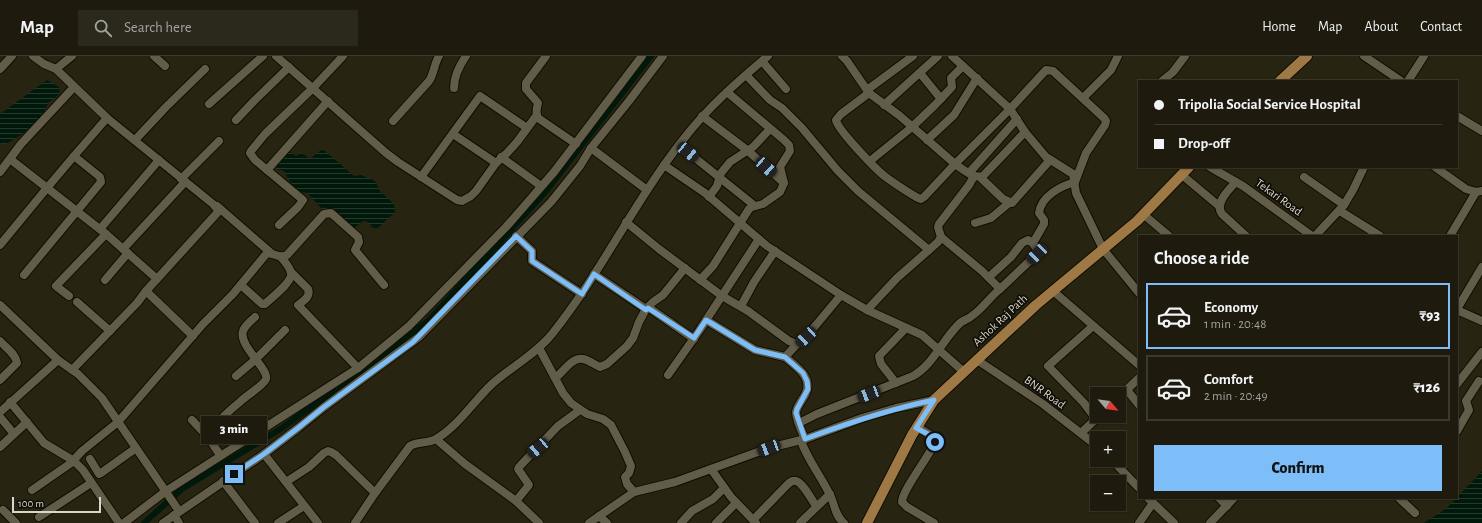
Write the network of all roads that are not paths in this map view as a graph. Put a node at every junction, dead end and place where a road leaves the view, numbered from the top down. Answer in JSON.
{"nodes":[{"id":1,"x":12,"y":56,"type":"edge"},
{"id":2,"x":33,"y":56,"type":"edge"},
{"id":3,"x":72,"y":56,"type":"edge"},
{"id":4,"x":154,"y":56,"type":"edge"},
{"id":5,"x":263,"y":56,"type":"edge"},
{"id":6,"x":276,"y":56,"type":"edge"},
{"id":7,"x":343,"y":56,"type":"edge"},
{"id":8,"x":439,"y":56,"type":"edge"},
{"id":9,"x":466,"y":56,"type":"edge"},
{"id":10,"x":546,"y":56,"type":"edge"},
{"id":11,"x":642,"y":56,"type":"edge"},
{"id":12,"x":663,"y":56,"type":"edge"},
{"id":13,"x":842,"y":56,"type":"edge"},
{"id":14,"x":913,"y":56,"type":"edge"},
{"id":15,"x":938,"y":56,"type":"edge"},
{"id":16,"x":952,"y":56,"type":"edge"},
{"id":17,"x":1118,"y":56,"type":"edge"},
{"id":18,"x":1185,"y":56,"type":"edge"},
{"id":19,"x":1307,"y":56,"type":"edge"},
{"id":20,"x":1364,"y":56,"type":"edge"},
{"id":21,"x":1424,"y":56,"type":"edge"},
{"id":22,"x":765,"y":59,"type":"edge"},
{"id":23,"x":165,"y":66,"type":"dead end"},
{"id":24,"x":963,"y":66,"type":"junction"},
{"id":25,"x":289,"y":67,"type":"junction"},
{"id":26,"x":0,"y":69,"type":"edge"},
{"id":27,"x":56,"y":69,"type":"junction"},
{"id":28,"x":205,"y":69,"type":"dead end"},
{"id":29,"x":920,"y":73,"type":"junction"},
{"id":30,"x":746,"y":75,"type":"junction"},
{"id":31,"x":976,"y":78,"type":"junction"},
{"id":32,"x":1163,"y":80,"type":"edge"},
{"id":33,"x":1281,"y":80,"type":"edge"},
{"id":34,"x":1400,"y":80,"type":"edge"},
{"id":35,"x":1409,"y":80,"type":"edge"},
{"id":36,"x":74,"y":86,"type":"junction"},
{"id":37,"x":313,"y":88,"type":"junction"},
{"id":38,"x":454,"y":88,"type":"dead end"},
{"id":39,"x":786,"y":89,"type":"dead end"},
{"id":40,"x":727,"y":92,"type":"junction"},
{"id":41,"x":868,"y":92,"type":"junction"},
{"id":42,"x":1083,"y":98,"type":"junction"},
{"id":43,"x":941,"y":99,"type":"junction"},
{"id":44,"x":328,"y":101,"type":"junction"},
{"id":45,"x":209,"y":104,"type":"dead end"},
{"id":46,"x":884,"y":105,"type":"junction"},
{"id":47,"x":1010,"y":109,"type":"junction"},
{"id":48,"x":537,"y":115,"type":"junction"},
{"id":49,"x":702,"y":116,"type":"junction"},
{"id":50,"x":1458,"y":117,"type":"edge"},
{"id":51,"x":107,"y":118,"type":"junction"},
{"id":52,"x":236,"y":120,"type":"dead end"},
{"id":53,"x":1017,"y":120,"type":"junction"},
{"id":54,"x":393,"y":121,"type":"dead end"},
{"id":55,"x":912,"y":127,"type":"junction"},
{"id":56,"x":527,"y":128,"type":"junction"},
{"id":57,"x":770,"y":129,"type":"junction"},
{"id":58,"x":1482,"y":131,"type":"edge"},
{"id":59,"x":1025,"y":132,"type":"junction"},
{"id":60,"x":453,"y":134,"type":"junction"},
{"id":61,"x":135,"y":140,"type":"junction"},
{"id":62,"x":927,"y":140,"type":"junction"},
{"id":63,"x":219,"y":141,"type":"dead end"},
{"id":64,"x":576,"y":144,"type":"junction"},
{"id":65,"x":679,"y":145,"type":"junction"},
{"id":66,"x":591,"y":148,"type":"junction"},
{"id":67,"x":747,"y":150,"type":"junction"},
{"id":68,"x":74,"y":156,"type":"junction"},
{"id":69,"x":10,"y":159,"type":"junction"},
{"id":70,"x":159,"y":160,"type":"junction"},
{"id":71,"x":498,"y":160,"type":"junction"},
{"id":72,"x":1050,"y":160,"type":"junction"},
{"id":73,"x":870,"y":161,"type":"junction"},
{"id":74,"x":664,"y":164,"type":"junction"},
{"id":75,"x":955,"y":164,"type":"junction"},
{"id":76,"x":1188,"y":168,"type":"edge"},
{"id":77,"x":1212,"y":168,"type":"edge"},
{"id":78,"x":1364,"y":168,"type":"edge"},
{"id":79,"x":1436,"y":168,"type":"edge"},
{"id":80,"x":267,"y":170,"type":"junction"},
{"id":81,"x":0,"y":172,"type":"edge"},
{"id":82,"x":974,"y":175,"type":"junction"},
{"id":83,"x":1182,"y":175,"type":"junction"},
{"id":84,"x":1304,"y":177,"type":"dead end"},
{"id":85,"x":421,"y":178,"type":"junction"},
{"id":86,"x":719,"y":178,"type":"junction"},
{"id":87,"x":183,"y":180,"type":"junction"},
{"id":88,"x":1075,"y":182,"type":"junction"},
{"id":89,"x":1236,"y":182,"type":"junction"},
{"id":90,"x":784,"y":183,"type":"junction"},
{"id":91,"x":541,"y":186,"type":"junction"},
{"id":92,"x":47,"y":188,"type":"junction"},
{"id":93,"x":647,"y":190,"type":"junction"},
{"id":94,"x":1479,"y":192,"type":"edge"},
{"id":95,"x":709,"y":197,"type":"junction"},
{"id":96,"x":1009,"y":203,"type":"junction"},
{"id":97,"x":216,"y":206,"type":"junction"},
{"id":98,"x":755,"y":206,"type":"junction"},
{"id":99,"x":1219,"y":206,"type":"junction"},
{"id":100,"x":1342,"y":208,"type":"junction"},
{"id":101,"x":76,"y":211,"type":"junction"},
{"id":102,"x":1143,"y":214,"type":"junction"},
{"id":103,"x":626,"y":222,"type":"junction"},
{"id":104,"x":975,"y":223,"type":"dead end"},
{"id":105,"x":740,"y":224,"type":"junction"},
{"id":106,"x":279,"y":225,"type":"dead end"},
{"id":107,"x":103,"y":231,"type":"junction"},
{"id":108,"x":1168,"y":235,"type":"edge"},
{"id":109,"x":1245,"y":235,"type":"edge"},
{"id":110,"x":1313,"y":235,"type":"edge"},
{"id":111,"x":1315,"y":235,"type":"edge"},
{"id":112,"x":1379,"y":235,"type":"edge"},
{"id":113,"x":1451,"y":235,"type":"edge"},
{"id":114,"x":516,"y":236,"type":"junction"},
{"id":115,"x":941,"y":238,"type":"junction"},
{"id":116,"x":759,"y":239,"type":"junction"},
{"id":117,"x":1033,"y":243,"type":"junction"},
{"id":118,"x":0,"y":245,"type":"edge"},
{"id":119,"x":1103,"y":249,"type":"junction"},
{"id":120,"x":929,"y":250,"type":"junction"},
{"id":121,"x":125,"y":251,"type":"junction"},
{"id":122,"x":775,"y":251,"type":"junction"},
{"id":123,"x":271,"y":253,"type":"junction"},
{"id":124,"x":281,"y":257,"type":"junction"},
{"id":125,"x":1482,"y":266,"type":"edge"},
{"id":126,"x":685,"y":268,"type":"junction"},
{"id":127,"x":291,"y":272,"type":"junction"},
{"id":128,"x":594,"y":274,"type":"junction"},
{"id":129,"x":24,"y":275,"type":"dead end"},
{"id":130,"x":989,"y":277,"type":"junction"},
{"id":131,"x":157,"y":279,"type":"junction"},
{"id":132,"x":105,"y":280,"type":"dead end"},
{"id":133,"x":700,"y":280,"type":"junction"},
{"id":134,"x":241,"y":285,"type":"junction"},
{"id":135,"x":384,"y":285,"type":"dead end"},
{"id":136,"x":1000,"y":289,"type":"junction"},
{"id":137,"x":146,"y":291,"type":"junction"},
{"id":138,"x":1053,"y":291,"type":"junction"},
{"id":139,"x":1138,"y":291,"type":"edge"},
{"id":140,"x":582,"y":294,"type":"junction"},
{"id":141,"x":841,"y":295,"type":"junction"},
{"id":142,"x":69,"y":296,"type":"dead end"},
{"id":143,"x":722,"y":296,"type":"junction"},
{"id":144,"x":77,"y":302,"type":"dead end"},
{"id":145,"x":0,"y":305,"type":"edge"},
{"id":146,"x":741,"y":306,"type":"junction"},
{"id":147,"x":647,"y":308,"type":"junction"},
{"id":148,"x":1458,"y":308,"type":"edge"},
{"id":149,"x":867,"y":310,"type":"junction"},
{"id":150,"x":1458,"y":310,"type":"edge"},
{"id":151,"x":255,"y":317,"type":"dead end"},
{"id":152,"x":706,"y":320,"type":"junction"},
{"id":153,"x":1482,"y":320,"type":"edge"},
{"id":154,"x":1093,"y":326,"type":"junction"},
{"id":155,"x":906,"y":328,"type":"junction"},
{"id":156,"x":285,"y":330,"type":"dead end"},
{"id":157,"x":110,"y":331,"type":"junction"},
{"id":158,"x":193,"y":336,"type":"junction"},
{"id":159,"x":694,"y":338,"type":"junction"},
{"id":160,"x":0,"y":341,"type":"edge"},
{"id":161,"x":797,"y":344,"type":"junction"},
{"id":162,"x":539,"y":348,"type":"junction"},
{"id":163,"x":938,"y":350,"type":"junction"},
{"id":164,"x":1482,"y":352,"type":"edge"},
{"id":165,"x":785,"y":357,"type":"junction"},
{"id":166,"x":256,"y":359,"type":"junction"},
{"id":167,"x":58,"y":360,"type":"junction"},
{"id":168,"x":977,"y":360,"type":"junction"},
{"id":169,"x":1138,"y":364,"type":"edge"},
{"id":170,"x":358,"y":368,"type":"junction"},
{"id":171,"x":72,"y":370,"type":"junction"},
{"id":172,"x":964,"y":372,"type":"junction"},
{"id":173,"x":1467,"y":372,"type":"junction"},
{"id":174,"x":668,"y":375,"type":"dead end"},
{"id":175,"x":236,"y":376,"type":"dead end"},
{"id":176,"x":555,"y":378,"type":"junction"},
{"id":177,"x":1138,"y":379,"type":"edge"},
{"id":178,"x":0,"y":380,"type":"edge"},
{"id":179,"x":1481,"y":382,"type":"edge"},
{"id":180,"x":896,"y":383,"type":"junction"},
{"id":181,"x":1458,"y":383,"type":"edge"},
{"id":182,"x":1127,"y":390,"type":"joint"},
{"id":183,"x":934,"y":400,"type":"junction"},
{"id":184,"x":10,"y":402,"type":"junction"},
{"id":185,"x":1138,"y":404,"type":"edge"},
{"id":186,"x":1090,"y":409,"type":"edge"},
{"id":187,"x":580,"y":410,"type":"junction"},
{"id":188,"x":0,"y":412,"type":"edge"},
{"id":189,"x":0,"y":417,"type":"edge"},
{"id":190,"x":192,"y":420,"type":"dead end"},
{"id":191,"x":27,"y":422,"type":"junction"},
{"id":192,"x":118,"y":422,"type":"junction"},
{"id":193,"x":799,"y":423,"type":"junction"},
{"id":194,"x":1091,"y":423,"type":"edge"},
{"id":195,"x":916,"y":428,"type":"junction"},
{"id":196,"x":1458,"y":429,"type":"edge"},
{"id":197,"x":1081,"y":433,"type":"junction"},
{"id":198,"x":14,"y":434,"type":"junction"},
{"id":199,"x":208,"y":437,"type":"junction"},
{"id":200,"x":436,"y":439,"type":"junction"},
{"id":201,"x":803,"y":440,"type":"junction"},
{"id":202,"x":1090,"y":440,"type":"edge"},
{"id":203,"x":0,"y":447,"type":"edge"},
{"id":204,"x":136,"y":448,"type":"junction"},
{"id":205,"x":264,"y":454,"type":"junction"},
{"id":206,"x":220,"y":455,"type":"junction"},
{"id":207,"x":90,"y":459,"type":"dead end"},
{"id":208,"x":74,"y":461,"type":"junction"},
{"id":209,"x":1119,"y":467,"type":"edge"},
{"id":210,"x":710,"y":469,"type":"junction"},
{"id":211,"x":224,"y":481,"type":"junction"},
{"id":212,"x":286,"y":482,"type":"junction"},
{"id":213,"x":91,"y":483,"type":"junction"},
{"id":214,"x":1138,"y":487,"type":"edge"},
{"id":215,"x":724,"y":488,"type":"junction"},
{"id":216,"x":32,"y":490,"type":"dead end"},
{"id":217,"x":166,"y":492,"type":"junction"},
{"id":218,"x":634,"y":492,"type":"junction"},
{"id":219,"x":375,"y":493,"type":"junction"},
{"id":220,"x":830,"y":494,"type":"junction"},
{"id":221,"x":1220,"y":499,"type":"edge"},
{"id":222,"x":1233,"y":499,"type":"edge"},
{"id":223,"x":1400,"y":499,"type":"edge"},
{"id":224,"x":1151,"y":500,"type":"edge"},
{"id":225,"x":516,"y":501,"type":"junction"},
{"id":226,"x":736,"y":502,"type":"junction"},
{"id":227,"x":304,"y":506,"type":"junction"},
{"id":228,"x":816,"y":506,"type":"junction"},
{"id":229,"x":1227,"y":506,"type":"junction"},
{"id":230,"x":3,"y":510,"type":"dead end"},
{"id":231,"x":176,"y":513,"type":"junction"},
{"id":232,"x":1415,"y":513,"type":"dead end"},
{"id":233,"x":599,"y":516,"type":"junction"},
{"id":234,"x":838,"y":516,"type":"junction"},
{"id":235,"x":39,"y":517,"type":"dead end"},
{"id":236,"x":754,"y":522,"type":"edge"},
{"id":237,"x":16,"y":523,"type":"edge"},
{"id":238,"x":120,"y":523,"type":"edge"},
{"id":239,"x":124,"y":523,"type":"edge"},
{"id":240,"x":163,"y":523,"type":"edge"},
{"id":241,"x":179,"y":523,"type":"edge"},
{"id":242,"x":255,"y":523,"type":"edge"},
{"id":243,"x":278,"y":523,"type":"edge"},
{"id":244,"x":318,"y":523,"type":"edge"},
{"id":245,"x":355,"y":523,"type":"edge"},
{"id":246,"x":539,"y":523,"type":"edge"},
{"id":247,"x":589,"y":523,"type":"edge"},
{"id":248,"x":607,"y":523,"type":"edge"},
{"id":249,"x":681,"y":523,"type":"edge"},
{"id":250,"x":716,"y":523,"type":"edge"},
{"id":251,"x":800,"y":523,"type":"edge"},
{"id":252,"x":832,"y":523,"type":"edge"},
{"id":253,"x":844,"y":523,"type":"edge"},
{"id":254,"x":867,"y":523,"type":"edge"},
{"id":255,"x":934,"y":523,"type":"edge"},
{"id":256,"x":1139,"y":523,"type":"edge"},
{"id":257,"x":1174,"y":523,"type":"edge"},
{"id":258,"x":1210,"y":523,"type":"edge"}],
"edges":[{"from":1,"to":26,"type":"street"},
{"from":2,"to":27,"type":"street"},
{"from":3,"to":27,"type":"street"},
{"from":4,"to":23,"type":"street"},
{"from":5,"to":45,"type":"street"},
{"from":6,"to":25,"type":"street"},
{"from":7,"to":37,"type":"street"},
{"from":8,"to":54,"type":"street"},
{"from":9,"to":38,"type":"street"},
{"from":10,"to":48,"type":"street"},
{"from":11,"to":64,"type":"street"},
{"from":12,"to":66,"type":"street"},
{"from":13,"to":41,"type":"street"},
{"from":14,"to":41,"type":"street"},
{"from":15,"to":29,"type":"street"},
{"from":16,"to":24,"type":"street"},
{"from":17,"to":42,"type":"street"},
{"from":18,"to":32,"type":"street"},
{"from":19,"to":33,"type":"main road"},
{"from":20,"to":34,"type":"street"},
{"from":21,"to":35,"type":"street"},
{"from":22,"to":30,"type":"street"},
{"from":22,"to":39,"type":"street"},
{"from":24,"to":31,"type":"street"},
{"from":24,"to":43,"type":"street"},
{"from":25,"to":37,"type":"street"},
{"from":25,"to":52,"type":"street"},
{"from":27,"to":36,"type":"street"},
{"from":28,"to":61,"type":"street"},
{"from":29,"to":43,"type":"street"},
{"from":29,"to":46,"type":"street"},
{"from":30,"to":40,"type":"street"},
{"from":30,"to":120,"type":"street"},
{"from":31,"to":47,"type":"street"},
{"from":31,"to":62,"type":"street"},
{"from":36,"to":51,"type":"street"},
{"from":36,"to":69,"type":"street"},
{"from":37,"to":44,"type":"street"},
{"from":37,"to":80,"type":"street"},
{"from":40,"to":49,"type":"street"},
{"from":40,"to":57,"type":"street"},
{"from":41,"to":46,"type":"street"},
{"from":41,"to":73,"type":"street"},
{"from":42,"to":47,"type":"street"},
{"from":42,"to":88,"type":"street"},
{"from":43,"to":55,"type":"street"},
{"from":44,"to":80,"type":"street"},
{"from":44,"to":85,"type":"street"},
{"from":46,"to":55,"type":"street"},
{"from":47,"to":53,"type":"street"},
{"from":47,"to":75,"type":"street"},
{"from":48,"to":56,"type":"street"},
{"from":48,"to":64,"type":"street"},
{"from":49,"to":65,"type":"street"},
{"from":49,"to":67,"type":"street"},
{"from":50,"to":58,"type":"street"},
{"from":51,"to":61,"type":"street"},
{"from":51,"to":68,"type":"street"},
{"from":53,"to":59,"type":"street"},
{"from":53,"to":82,"type":"street"},
{"from":55,"to":62,"type":"street"},
{"from":55,"to":73,"type":"street"},
{"from":56,"to":60,"type":"street"},
{"from":56,"to":71,"type":"street"},
{"from":57,"to":67,"type":"street"},
{"from":57,"to":90,"type":"street"},
{"from":59,"to":72,"type":"street"},
{"from":59,"to":82,"type":"street"},
{"from":60,"to":71,"type":"street"},
{"from":60,"to":85,"type":"street"},
{"from":61,"to":70,"type":"street"},
{"from":62,"to":75,"type":"street"},
{"from":63,"to":87,"type":"street"},
{"from":64,"to":91,"type":"street"},
{"from":65,"to":74,"type":"street"},
{"from":65,"to":86,"type":"street"},
{"from":66,"to":93,"type":"street"},
{"from":66,"to":114,"type":"street"},
{"from":67,"to":86,"type":"street"},
{"from":67,"to":90,"type":"street"},
{"from":68,"to":92,"type":"street"},
{"from":68,"to":101,"type":"street"},
{"from":69,"to":81,"type":"street"},
{"from":69,"to":92,"type":"street"},
{"from":70,"to":87,"type":"street"},
{"from":70,"to":107,"type":"street"},
{"from":71,"to":85,"type":"street"},
{"from":71,"to":91,"type":"street"},
{"from":72,"to":88,"type":"street"},
{"from":72,"to":96,"type":"street"},
{"from":73,"to":75,"type":"street"},
{"from":74,"to":93,"type":"street"},
{"from":74,"to":95,"type":"street"},
{"from":75,"to":82,"type":"street"},
{"from":76,"to":83,"type":"main road","name":"Ashok Raj Path"},
{"from":77,"to":89,"type":"street","name":"Tekari Road"},
{"from":78,"to":100,"type":"street"},
{"from":79,"to":94,"type":"street"},
{"from":80,"to":106,"type":"street"},
{"from":82,"to":96,"type":"street"},
{"from":82,"to":115,"type":"street"},
{"from":83,"to":99,"type":"street"},
{"from":83,"to":102,"type":"main road","name":"Ashok Raj Path"},
{"from":84,"to":100,"type":"street"},
{"from":86,"to":95,"type":"street"},
{"from":86,"to":98,"type":"street"},
{"from":87,"to":97,"type":"street"},
{"from":87,"to":121,"type":"street"},
{"from":88,"to":117,"type":"street"},
{"from":88,"to":119,"type":"street"},
{"from":89,"to":99,"type":"street"},
{"from":89,"to":110,"type":"street","name":"Tekari Road"},
{"from":90,"to":98,"type":"street"},
{"from":91,"to":170,"type":"street"},
{"from":92,"to":101,"type":"street"},
{"from":92,"to":118,"type":"street"},
{"from":93,"to":103,"type":"street"},
{"from":94,"to":113,"type":"street"},
{"from":95,"to":105,"type":"street"},
{"from":96,"to":104,"type":"street"},
{"from":97,"to":123,"type":"street"},
{"from":97,"to":131,"type":"street"},
{"from":98,"to":105,"type":"street"},
{"from":99,"to":109,"type":"street"},
{"from":100,"to":111,"type":"street"},
{"from":100,"to":112,"type":"street"},
{"from":101,"to":107,"type":"street"},
{"from":101,"to":129,"type":"street"},
{"from":102,"to":108,"type":"street"},
{"from":102,"to":119,"type":"main road","name":"Ashok Raj Path"},
{"from":103,"to":126,"type":"street"},
{"from":103,"to":128,"type":"street"},
{"from":105,"to":116,"type":"street"},
{"from":105,"to":133,"type":"street"},
{"from":107,"to":121,"type":"street"},
{"from":107,"to":142,"type":"street"},
{"from":114,"to":140,"type":"street"},
{"from":114,"to":205,"type":"street"},
{"from":115,"to":120,"type":"street"},
{"from":115,"to":130,"type":"street"},
{"from":116,"to":122,"type":"street"},
{"from":116,"to":143,"type":"street"},
{"from":117,"to":130,"type":"street"},
{"from":117,"to":136,"type":"street"},
{"from":119,"to":138,"type":"main road","name":"Ashok Raj Path"},
{"from":119,"to":139,"type":"street"},
{"from":120,"to":149,"type":"street"},
{"from":121,"to":131,"type":"street"},
{"from":121,"to":132,"type":"street"},
{"from":122,"to":141,"type":"street"},
{"from":122,"to":146,"type":"street"},
{"from":123,"to":124,"type":"street"},
{"from":123,"to":134,"type":"street"},
{"from":124,"to":127,"type":"street"},
{"from":124,"to":135,"type":"street"},
{"from":125,"to":148,"type":"street"},
{"from":126,"to":133,"type":"street"},
{"from":126,"to":147,"type":"street"},
{"from":127,"to":134,"type":"street"},
{"from":127,"to":170,"type":"street"},
{"from":128,"to":140,"type":"street"},
{"from":128,"to":147,"type":"street"},
{"from":130,"to":136,"type":"street"},
{"from":131,"to":137,"type":"street"},
{"from":133,"to":143,"type":"street"},
{"from":134,"to":158,"type":"street"},
{"from":136,"to":163,"type":"street"},
{"from":137,"to":157,"type":"street"},
{"from":137,"to":158,"type":"street"},
{"from":138,"to":154,"type":"street"},
{"from":138,"to":168,"type":"main road","name":"Ashok Raj Path"},
{"from":140,"to":162,"type":"street"},
{"from":141,"to":149,"type":"street"},
{"from":141,"to":161,"type":"street"},
{"from":143,"to":146,"type":"street"},
{"from":143,"to":152,"type":"street"},
{"from":144,"to":157,"type":"street"},
{"from":145,"to":167,"type":"street"},
{"from":146,"to":161,"type":"street"},
{"from":147,"to":159,"type":"street"},
{"from":147,"to":176,"type":"street"},
{"from":149,"to":155,"type":"street"},
{"from":150,"to":153,"type":"street"},
{"from":151,"to":166,"type":"street"},
{"from":152,"to":159,"type":"street"},
{"from":152,"to":165,"type":"street"},
{"from":154,"to":169,"type":"street"},
{"from":154,"to":186,"type":"street"},
{"from":155,"to":163,"type":"street"},
{"from":155,"to":180,"type":"street"},
{"from":156,"to":166,"type":"street"},
{"from":157,"to":171,"type":"street"},
{"from":158,"to":192,"type":"street"},
{"from":159,"to":174,"type":"street"},
{"from":160,"to":178,"type":"street"},
{"from":161,"to":165,"type":"street"},
{"from":162,"to":176,"type":"street"},
{"from":162,"to":200,"type":"street"},
{"from":163,"to":172,"type":"street"},
{"from":163,"to":180,"type":"street"},
{"from":164,"to":173,"type":"street"},
{"from":165,"to":193,"type":"street"},
{"from":166,"to":175,"type":"street"},
{"from":166,"to":199,"type":"street"},
{"from":167,"to":171,"type":"street"},
{"from":167,"to":184,"type":"street"},
{"from":168,"to":172,"type":"main road","name":"Ashok Raj Path"},
{"from":168,"to":197,"type":"street","name":"BNR Road"},
{"from":170,"to":206,"type":"street"},
{"from":171,"to":192,"type":"street"},
{"from":172,"to":183,"type":"main road","name":"Ashok Raj Path"},
{"from":173,"to":179,"type":"street"},
{"from":173,"to":181,"type":"street"},
{"from":176,"to":187,"type":"street"},
{"from":177,"to":182,"type":"street"},
{"from":179,"to":196,"type":"street"},
{"from":180,"to":193,"type":"street"},
{"from":182,"to":185,"type":"street"},
{"from":183,"to":195,"type":"main road","name":"Ashok Raj Path"},
{"from":183,"to":201,"type":"street"},
{"from":184,"to":188,"type":"street"},
{"from":184,"to":191,"type":"street"},
{"from":187,"to":218,"type":"street"},
{"from":187,"to":225,"type":"street"},
{"from":189,"to":198,"type":"street"},
{"from":190,"to":199,"type":"street"},
{"from":191,"to":198,"type":"street"},
{"from":191,"to":208,"type":"street"},
{"from":192,"to":204,"type":"street"},
{"from":192,"to":208,"type":"street"},
{"from":193,"to":201,"type":"street"},
{"from":194,"to":197,"type":"street"},
{"from":195,"to":254,"type":"main road","name":"Ashok Raj Path"},
{"from":195,"to":255,"type":"street"},
{"from":197,"to":202,"type":"street","name":"BNR Road"},
{"from":198,"to":203,"type":"street"},
{"from":199,"to":206,"type":"street"},
{"from":200,"to":219,"type":"street"},
{"from":200,"to":225,"type":"street"},
{"from":201,"to":210,"type":"street"},
{"from":201,"to":220,"type":"street"},
{"from":204,"to":207,"type":"street"},
{"from":204,"to":217,"type":"street"},
{"from":205,"to":211,"type":"street"},
{"from":205,"to":212,"type":"street"},
{"from":206,"to":217,"type":"street"},
{"from":208,"to":213,"type":"street"},
{"from":208,"to":216,"type":"street"},
{"from":209,"to":214,"type":"street"},
{"from":210,"to":215,"type":"street"},
{"from":210,"to":218,"type":"street"},
{"from":211,"to":231,"type":"street"},
{"from":211,"to":242,"type":"street"},
{"from":212,"to":219,"type":"street"},
{"from":212,"to":227,"type":"street"},
{"from":213,"to":235,"type":"street"},
{"from":213,"to":238,"type":"street"},
{"from":215,"to":226,"type":"street"},
{"from":215,"to":249,"type":"street"},
{"from":217,"to":231,"type":"street"},
{"from":217,"to":239,"type":"street"},
{"from":218,"to":233,"type":"street"},
{"from":219,"to":245,"type":"street"},
{"from":220,"to":228,"type":"street"},
{"from":220,"to":234,"type":"street"},
{"from":221,"to":229,"type":"street"},
{"from":222,"to":229,"type":"street"},
{"from":223,"to":232,"type":"street"},
{"from":224,"to":256,"type":"street"},
{"from":224,"to":257,"type":"street"},
{"from":225,"to":246,"type":"street"},
{"from":226,"to":236,"type":"street"},
{"from":226,"to":250,"type":"street"},
{"from":227,"to":243,"type":"street"},
{"from":227,"to":244,"type":"street"},
{"from":228,"to":236,"type":"street"},
{"from":228,"to":251,"type":"street"},
{"from":229,"to":258,"type":"street"},
{"from":230,"to":237,"type":"street"},
{"from":231,"to":240,"type":"street"},
{"from":231,"to":241,"type":"street"},
{"from":233,"to":247,"type":"street"},
{"from":233,"to":248,"type":"street"},
{"from":234,"to":252,"type":"street"},
{"from":234,"to":253,"type":"street"}]}
